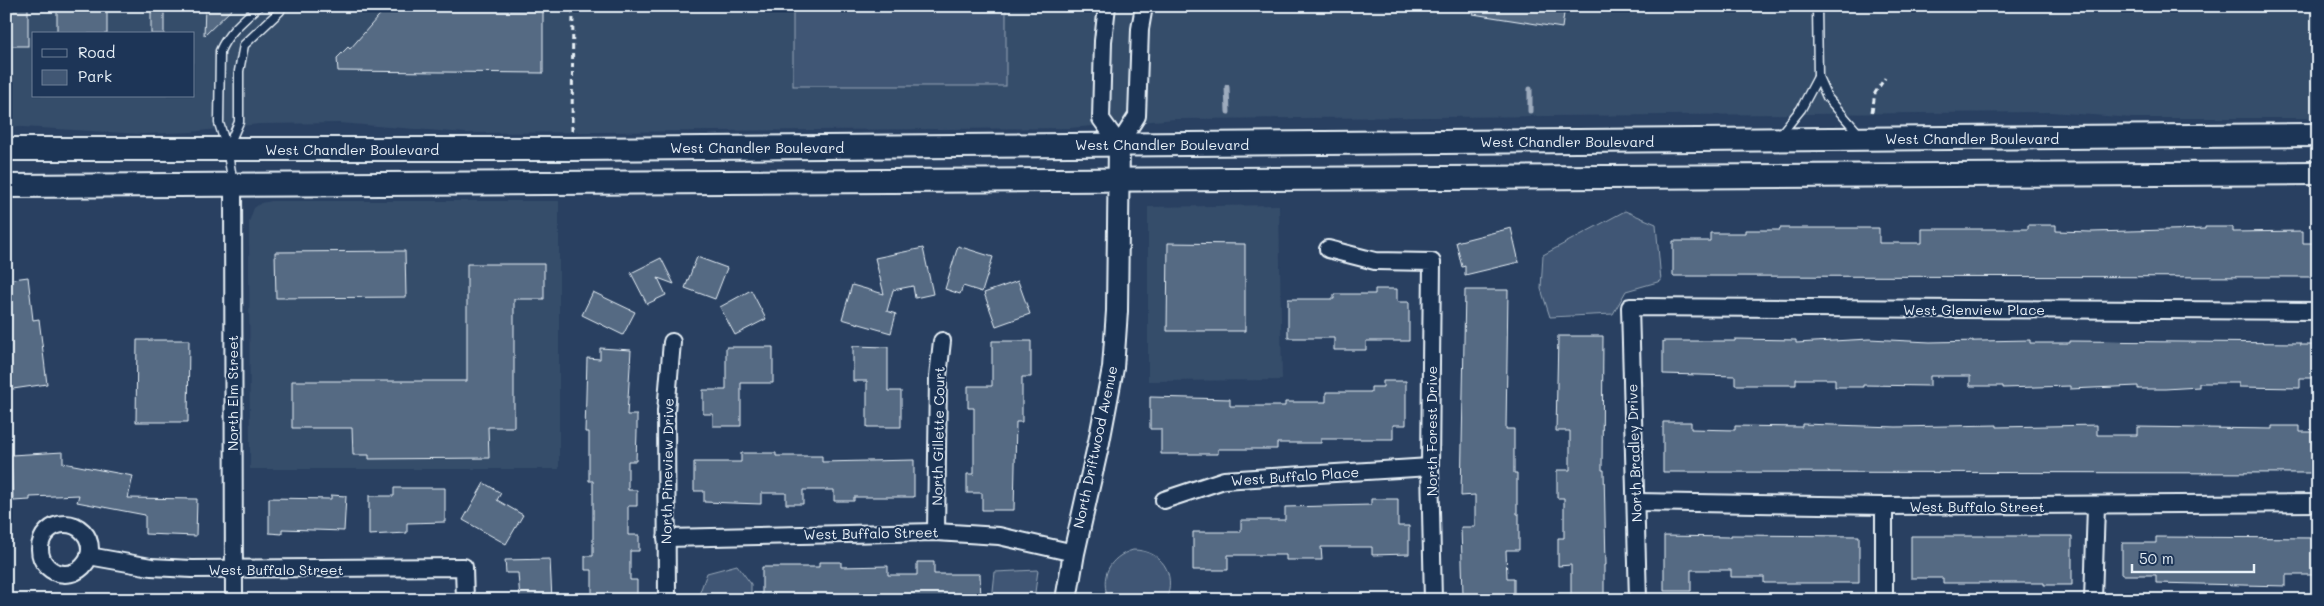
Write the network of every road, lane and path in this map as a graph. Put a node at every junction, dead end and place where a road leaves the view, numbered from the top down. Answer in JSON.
{"nodes":[{"id":1,"x":259,"y":6,"type":"edge"},
{"id":2,"x":282,"y":6,"type":"edge"},
{"id":3,"x":573,"y":6,"type":"edge"},
{"id":4,"x":1107,"y":6,"type":"edge"},
{"id":5,"x":1144,"y":6,"type":"edge"},
{"id":6,"x":1817,"y":6,"type":"edge"},
{"id":7,"x":1818,"y":76,"type":"junction"},
{"id":8,"x":1885,"y":78,"type":"dead end"},
{"id":9,"x":1872,"y":112,"type":"dead end"},
{"id":10,"x":2318,"y":135,"type":"edge"},
{"id":11,"x":1865,"y":139,"type":"junction"},
{"id":12,"x":1776,"y":140,"type":"junction"},
{"id":13,"x":1118,"y":144,"type":"junction"},
{"id":14,"x":6,"y":149,"type":"edge"},
{"id":15,"x":227,"y":149,"type":"junction"},
{"id":16,"x":572,"y":149,"type":"junction"},
{"id":17,"x":2318,"y":173,"type":"edge"},
{"id":18,"x":1118,"y":180,"type":"junction"},
{"id":19,"x":233,"y":185,"type":"junction"},
{"id":20,"x":6,"y":186,"type":"edge"},
{"id":21,"x":1328,"y":249,"type":"dead end"},
{"id":22,"x":1630,"y":307,"type":"joint"},
{"id":23,"x":2318,"y":310,"type":"edge"},
{"id":24,"x":942,"y":341,"type":"dead end"},
{"id":25,"x":672,"y":342,"type":"dead end"},
{"id":26,"x":1430,"y":467,"type":"junction"},
{"id":27,"x":1164,"y":500,"type":"dead end"},
{"id":28,"x":1636,"y":502,"type":"junction"},
{"id":29,"x":2318,"y":502,"type":"edge"},
{"id":30,"x":1884,"y":506,"type":"junction"},
{"id":31,"x":2096,"y":506,"type":"junction"},
{"id":32,"x":936,"y":532,"type":"junction"},
{"id":33,"x":666,"y":538,"type":"junction"},
{"id":34,"x":1074,"y":553,"type":"junction"},
{"id":35,"x":89,"y":556,"type":"dead end"},
{"id":36,"x":234,"y":569,"type":"junction"},
{"id":37,"x":234,"y":600,"type":"edge"},
{"id":38,"x":465,"y":600,"type":"edge"},
{"id":39,"x":667,"y":600,"type":"edge"},
{"id":40,"x":1066,"y":600,"type":"edge"},
{"id":41,"x":1432,"y":600,"type":"edge"},
{"id":42,"x":1638,"y":600,"type":"edge"},
{"id":43,"x":1884,"y":600,"type":"edge"},
{"id":44,"x":2093,"y":600,"type":"edge"}],
"edges":[{"from":1,"to":15,"type":"lane"},
{"from":2,"to":15,"type":"lane"},
{"from":3,"to":16,"type":"path"},
{"from":4,"to":13,"type":"street"},
{"from":5,"to":13,"type":"street"},
{"from":6,"to":7,"type":"lane"},
{"from":7,"to":11,"type":"lane"},
{"from":7,"to":12,"type":"lane"},
{"from":8,"to":9,"type":"path"},
{"from":10,"to":11,"type":"main road","name":"West Chandler Boulevard"},
{"from":11,"to":12,"type":"main road","name":"West Chandler Boulevard"},
{"from":12,"to":13,"type":"main road","name":"West Chandler Boulevard"},
{"from":13,"to":16,"type":"main road","name":"West Chandler Boulevard"},
{"from":13,"to":18,"type":"street","name":"North Driftwood Avenue"},
{"from":14,"to":15,"type":"main road","name":"West Chandler Boulevard"},
{"from":15,"to":16,"type":"main road","name":"West Chandler Boulevard"},
{"from":15,"to":19,"type":"lane"},
{"from":17,"to":18,"type":"main road"},
{"from":18,"to":19,"type":"main road"},
{"from":18,"to":34,"type":"street","name":"North Driftwood Avenue"},
{"from":19,"to":20,"type":"main road"},
{"from":19,"to":36,"type":"street","name":"North Elm Street"},
{"from":21,"to":26,"type":"street","name":"North Forest Drive"},
{"from":22,"to":23,"type":"street","name":"West Glenview Place"},
{"from":22,"to":28,"type":"street","name":"North Bradley Drive"},
{"from":24,"to":32,"type":"street","name":"North Gillette Court"},
{"from":25,"to":33,"type":"street","name":"North Pineview Drive"},
{"from":26,"to":27,"type":"street","name":"West Buffalo Place"},
{"from":26,"to":41,"type":"street","name":"North Forest Drive"},
{"from":28,"to":30,"type":"street","name":"West Buffalo Street"},
{"from":28,"to":42,"type":"street","name":"North Bradley Drive"},
{"from":29,"to":31,"type":"street","name":"West Buffalo Street"},
{"from":30,"to":31,"type":"street","name":"West Buffalo Street"},
{"from":30,"to":43,"type":"street"},
{"from":31,"to":44,"type":"street"},
{"from":32,"to":33,"type":"street","name":"West Buffalo Street"},
{"from":32,"to":34,"type":"street","name":"West Buffalo Street"},
{"from":33,"to":39,"type":"street","name":"North Pineview Drive"},
{"from":34,"to":40,"type":"street","name":"North Driftwood Avenue"},
{"from":35,"to":36,"type":"street","name":"West Buffalo Street"},
{"from":36,"to":37,"type":"street","name":"North Elm Street"},
{"from":36,"to":38,"type":"street","name":"West Buffalo Street"}]}
